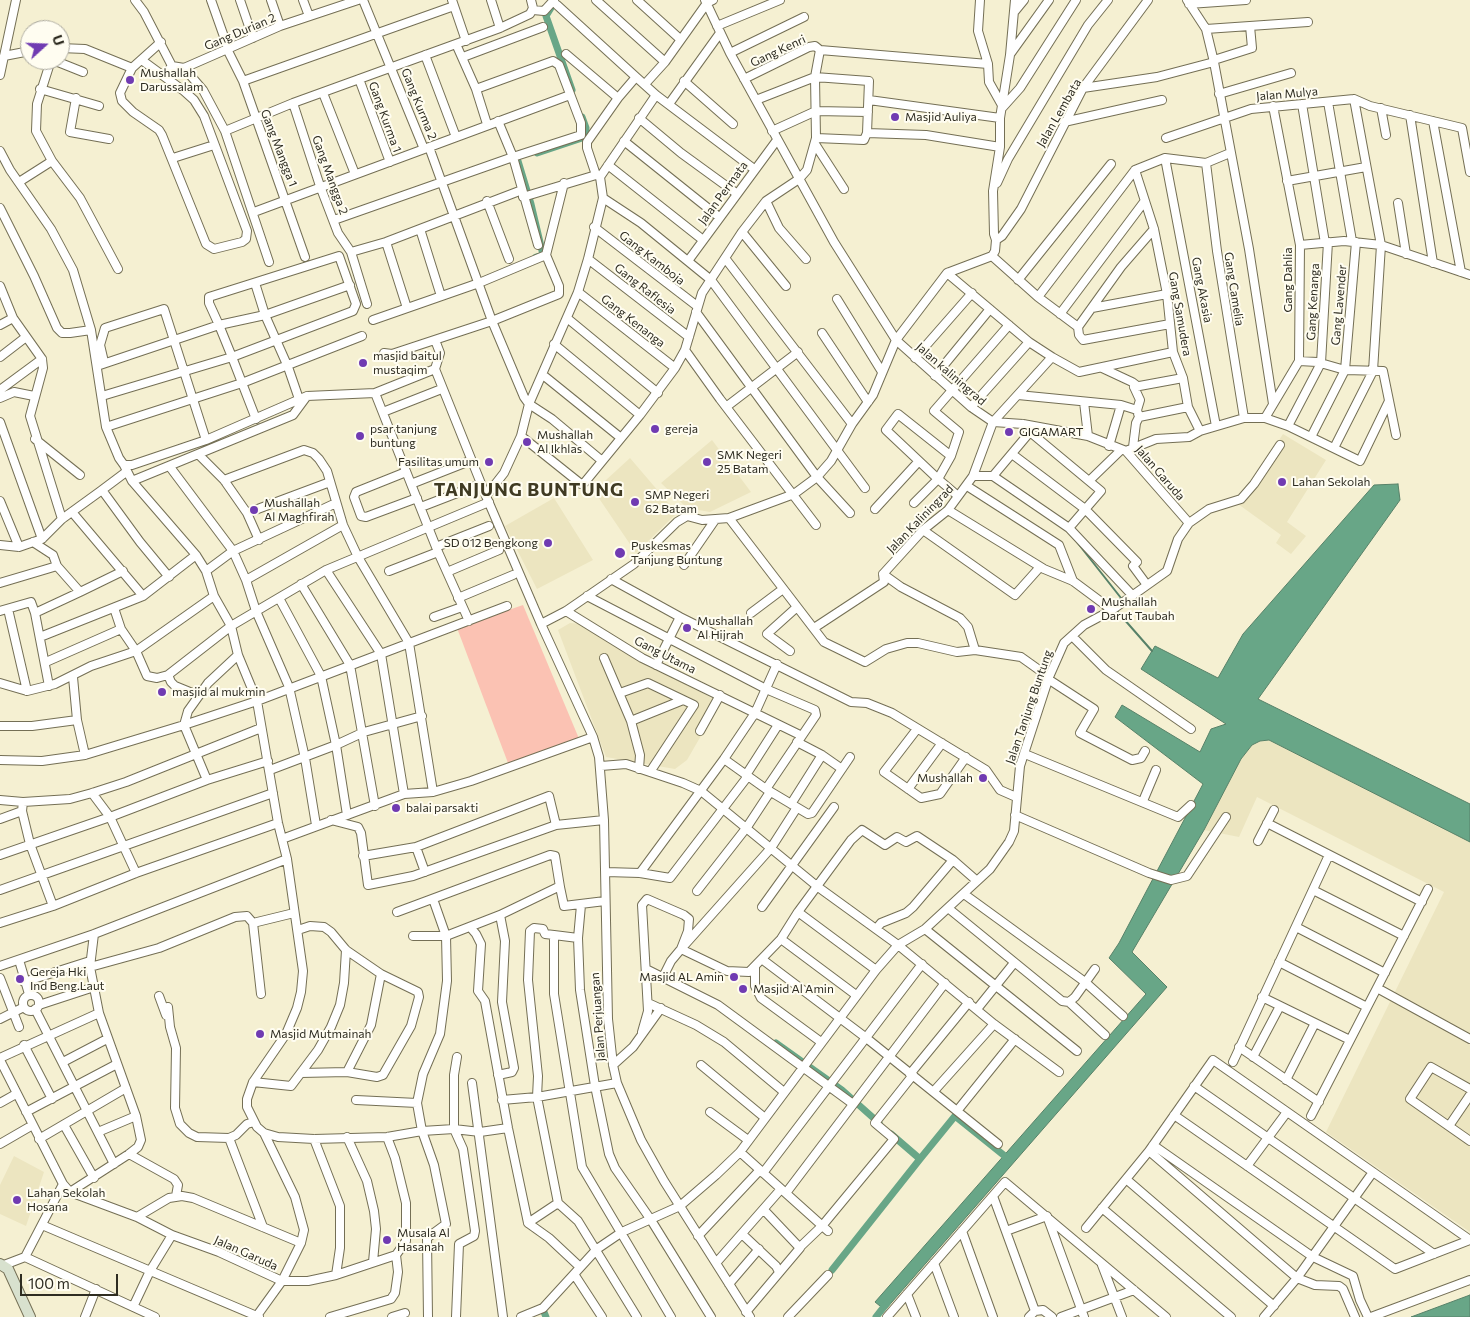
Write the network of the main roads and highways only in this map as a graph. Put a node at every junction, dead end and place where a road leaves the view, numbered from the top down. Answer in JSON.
{"nodes":[{"id":1,"x":1,"y":1267,"type":"edge"},
{"id":2,"x":24,"y":1317,"type":"edge"},
{"id":3,"x":30,"y":1317,"type":"edge"}],
"edges":[{"from":1,"to":2,"type":"main road"},
{"from":1,"to":3,"type":"main road"}]}
